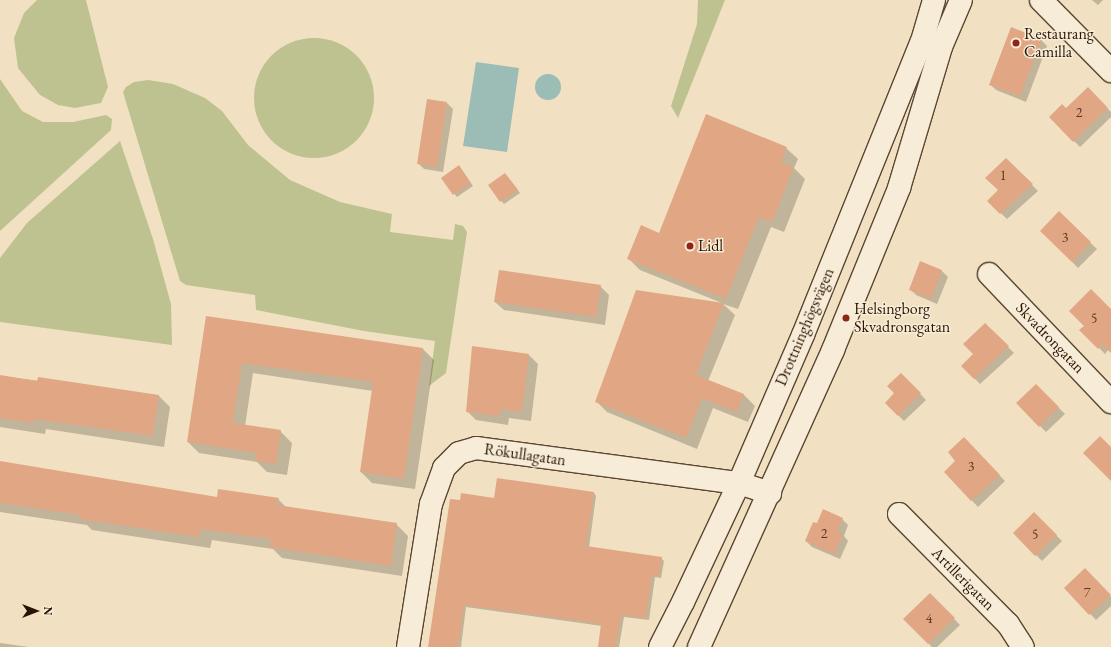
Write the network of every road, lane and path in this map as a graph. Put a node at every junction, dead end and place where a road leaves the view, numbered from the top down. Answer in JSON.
{"nodes":[{"id":1,"x":934,"y":0,"type":"edge"},
{"id":2,"x":961,"y":0,"type":"edge"},
{"id":3,"x":1041,"y":0,"type":"edge"},
{"id":4,"x":1111,"y":71,"type":"edge"},
{"id":5,"x":988,"y":274,"type":"dead end"},
{"id":6,"x":1111,"y":402,"type":"edge"},
{"id":7,"x":739,"y":483,"type":"junction"},
{"id":8,"x":770,"y":493,"type":"junction"},
{"id":9,"x":899,"y":514,"type":"dead end"},
{"id":10,"x":408,"y":647,"type":"edge"},
{"id":11,"x":660,"y":647,"type":"edge"},
{"id":12,"x":699,"y":647,"type":"edge"},
{"id":13,"x":1023,"y":647,"type":"edge"}],
"edges":[{"from":1,"to":7,"type":"street","name":"Drottninghögsvägen"},
{"from":2,"to":8,"type":"street"},
{"from":3,"to":4,"type":"street"},
{"from":5,"to":6,"type":"street","name":"Skvadrongatan"},
{"from":7,"to":8,"type":"street","name":"Rökullagatan"},
{"from":7,"to":10,"type":"street","name":"Rökullagatan"},
{"from":7,"to":11,"type":"street","name":"Drottninghögsvägen"},
{"from":8,"to":12,"type":"street"},
{"from":9,"to":13,"type":"street","name":"Artillerigatan"}]}
